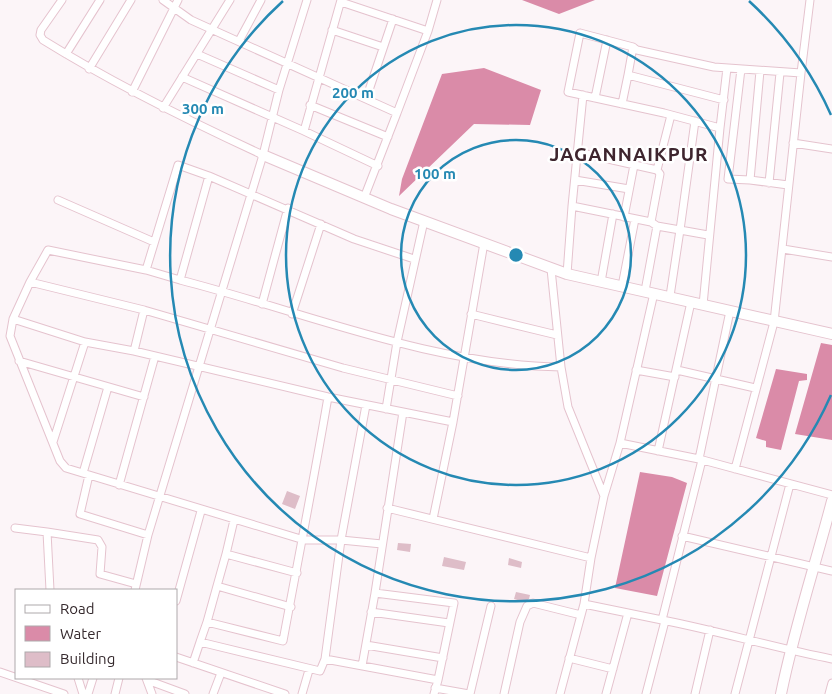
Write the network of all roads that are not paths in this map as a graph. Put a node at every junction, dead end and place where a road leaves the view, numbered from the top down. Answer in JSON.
{"nodes":[{"id":1,"x":62,"y":0,"type":"edge"},
{"id":2,"x":100,"y":0,"type":"edge"},
{"id":3,"x":131,"y":0,"type":"edge"},
{"id":4,"x":163,"y":0,"type":"edge"},
{"id":5,"x":178,"y":0,"type":"edge"},
{"id":6,"x":230,"y":0,"type":"edge"},
{"id":7,"x":261,"y":0,"type":"edge"},
{"id":8,"x":307,"y":0,"type":"edge"},
{"id":9,"x":437,"y":0,"type":"edge"},
{"id":10,"x":810,"y":0,"type":"edge"},
{"id":11,"x":341,"y":1,"type":"edge"},
{"id":12,"x":173,"y":8,"type":"junction"},
{"id":13,"x":393,"y":19,"type":"junction"},
{"id":14,"x":212,"y":30,"type":"junction"},
{"id":15,"x":332,"y":30,"type":"junction"},
{"id":16,"x":428,"y":31,"type":"junction"},
{"id":17,"x":607,"y":40,"type":"junction"},
{"id":18,"x":238,"y":41,"type":"junction"},
{"id":19,"x":383,"y":47,"type":"junction"},
{"id":20,"x":633,"y":47,"type":"junction"},
{"id":21,"x":66,"y":54,"type":"junction"},
{"id":22,"x":197,"y":54,"type":"junction"},
{"id":23,"x":287,"y":64,"type":"junction"},
{"id":24,"x":727,"y":68,"type":"junction"},
{"id":25,"x":89,"y":69,"type":"junction"},
{"id":26,"x":741,"y":69,"type":"junction"},
{"id":27,"x":760,"y":71,"type":"junction"},
{"id":28,"x":780,"y":73,"type":"junction"},
{"id":29,"x":801,"y":73,"type":"junction"},
{"id":30,"x":628,"y":75,"type":"junction"},
{"id":31,"x":182,"y":78,"type":"junction"},
{"id":32,"x":319,"y":79,"type":"junction"},
{"id":33,"x":279,"y":90,"type":"junction"},
{"id":34,"x":132,"y":92,"type":"junction"},
{"id":35,"x":583,"y":95,"type":"junction"},
{"id":36,"x":595,"y":98,"type":"junction"},
{"id":37,"x":366,"y":99,"type":"junction"},
{"id":38,"x":724,"y":100,"type":"junction"},
{"id":39,"x":622,"y":104,"type":"junction"},
{"id":40,"x":310,"y":105,"type":"junction"},
{"id":41,"x":163,"y":108,"type":"junction"},
{"id":42,"x":397,"y":113,"type":"junction"},
{"id":43,"x":672,"y":115,"type":"junction"},
{"id":44,"x":272,"y":117,"type":"junction"},
{"id":45,"x":695,"y":121,"type":"junction"},
{"id":46,"x":720,"y":128,"type":"junction"},
{"id":47,"x":304,"y":132,"type":"junction"},
{"id":48,"x":388,"y":137,"type":"junction"},
{"id":49,"x":793,"y":142,"type":"junction"},
{"id":50,"x":832,"y":149,"type":"edge"},
{"id":51,"x":577,"y":152,"type":"junction"},
{"id":52,"x":263,"y":155,"type":"junction"},
{"id":53,"x":634,"y":165,"type":"junction"},
{"id":54,"x":378,"y":166,"type":"junction"},
{"id":55,"x":657,"y":170,"type":"junction"},
{"id":56,"x":209,"y":176,"type":"junction"},
{"id":57,"x":574,"y":180,"type":"junction"},
{"id":58,"x":750,"y":180,"type":"junction"},
{"id":59,"x":769,"y":183,"type":"junction"},
{"id":60,"x":788,"y":185,"type":"junction"},
{"id":61,"x":629,"y":189,"type":"junction"},
{"id":62,"x":251,"y":192,"type":"junction"},
{"id":63,"x":364,"y":198,"type":"junction"},
{"id":64,"x":58,"y":200,"type":"dead end"},
{"id":65,"x":572,"y":206,"type":"junction"},
{"id":66,"x":288,"y":208,"type":"junction"},
{"id":67,"x":614,"y":214,"type":"junction"},
{"id":68,"x":624,"y":217,"type":"junction"},
{"id":69,"x":635,"y":219,"type":"junction"},
{"id":70,"x":424,"y":221,"type":"junction"},
{"id":71,"x":321,"y":224,"type":"junction"},
{"id":72,"x":654,"y":224,"type":"junction"},
{"id":73,"x":680,"y":230,"type":"junction"},
{"id":74,"x":708,"y":235,"type":"junction"},
{"id":75,"x":154,"y":242,"type":"junction"},
{"id":76,"x":484,"y":243,"type":"junction"},
{"id":77,"x":782,"y":249,"type":"junction"},
{"id":78,"x":832,"y":257,"type":"edge"},
{"id":79,"x":414,"y":259,"type":"junction"},
{"id":80,"x":551,"y":269,"type":"junction"},
{"id":81,"x":146,"y":270,"type":"junction"},
{"id":82,"x":567,"y":274,"type":"junction"},
{"id":83,"x":180,"y":280,"type":"junction"},
{"id":84,"x":30,"y":282,"type":"junction"},
{"id":85,"x":601,"y":282,"type":"junction"},
{"id":86,"x":622,"y":286,"type":"junction"},
{"id":87,"x":222,"y":291,"type":"junction"},
{"id":88,"x":649,"y":292,"type":"junction"},
{"id":89,"x":670,"y":296,"type":"junction"},
{"id":90,"x":691,"y":302,"type":"junction"},
{"id":91,"x":262,"y":304,"type":"junction"},
{"id":92,"x":703,"y":305,"type":"junction"},
{"id":93,"x":144,"y":310,"type":"junction"},
{"id":94,"x":730,"y":311,"type":"junction"},
{"id":95,"x":292,"y":314,"type":"junction"},
{"id":96,"x":471,"y":314,"type":"junction"},
{"id":97,"x":13,"y":319,"type":"junction"},
{"id":98,"x":774,"y":322,"type":"junction"},
{"id":99,"x":210,"y":329,"type":"junction"},
{"id":100,"x":832,"y":334,"type":"edge"},
{"id":101,"x":557,"y":335,"type":"junction"},
{"id":102,"x":85,"y":342,"type":"junction"},
{"id":103,"x":397,"y":342,"type":"junction"},
{"id":104,"x":134,"y":351,"type":"junction"},
{"id":105,"x":155,"y":356,"type":"junction"},
{"id":106,"x":465,"y":357,"type":"junction"},
{"id":107,"x":19,"y":361,"type":"junction"},
{"id":108,"x":199,"y":367,"type":"junction"},
{"id":109,"x":561,"y":367,"type":"junction"},
{"id":110,"x":636,"y":370,"type":"junction"},
{"id":111,"x":676,"y":373,"type":"junction"},
{"id":112,"x":76,"y":377,"type":"junction"},
{"id":113,"x":391,"y":380,"type":"junction"},
{"id":114,"x":716,"y":380,"type":"junction"},
{"id":115,"x":108,"y":387,"type":"junction"},
{"id":116,"x":755,"y":388,"type":"junction"},
{"id":117,"x":458,"y":396,"type":"junction"},
{"id":118,"x":144,"y":397,"type":"junction"},
{"id":119,"x":328,"y":397,"type":"junction"},
{"id":120,"x":366,"y":405,"type":"junction"},
{"id":121,"x":386,"y":409,"type":"junction"},
{"id":122,"x":403,"y":412,"type":"junction"},
{"id":123,"x":454,"y":422,"type":"junction"},
{"id":124,"x":53,"y":442,"type":"junction"},
{"id":125,"x":620,"y":443,"type":"junction"},
{"id":126,"x":658,"y":451,"type":"junction"},
{"id":127,"x":700,"y":460,"type":"junction"},
{"id":128,"x":735,"y":469,"type":"junction"},
{"id":129,"x":86,"y":474,"type":"junction"},
{"id":130,"x":790,"y":484,"type":"junction"},
{"id":131,"x":119,"y":485,"type":"junction"},
{"id":132,"x":832,"y":495,"type":"edge"},
{"id":133,"x":604,"y":496,"type":"junction"},
{"id":134,"x":161,"y":498,"type":"junction"},
{"id":135,"x":832,"y":501,"type":"edge"},
{"id":136,"x":387,"y":508,"type":"junction"},
{"id":137,"x":201,"y":511,"type":"junction"},
{"id":138,"x":432,"y":519,"type":"junction"},
{"id":139,"x":234,"y":520,"type":"junction"},
{"id":140,"x":15,"y":528,"type":"dead end"},
{"id":141,"x":47,"y":532,"type":"junction"},
{"id":142,"x":148,"y":535,"type":"junction"},
{"id":143,"x":682,"y":536,"type":"junction"},
{"id":144,"x":304,"y":540,"type":"junction"},
{"id":145,"x":341,"y":540,"type":"junction"},
{"id":146,"x":382,"y":544,"type":"junction"},
{"id":147,"x":226,"y":554,"type":"junction"},
{"id":148,"x":771,"y":557,"type":"junction"},
{"id":149,"x":591,"y":558,"type":"junction"},
{"id":150,"x":815,"y":567,"type":"junction"},
{"id":151,"x":832,"y":571,"type":"edge"},
{"id":152,"x":297,"y":573,"type":"junction"},
{"id":153,"x":216,"y":586,"type":"junction"},
{"id":154,"x":136,"y":587,"type":"edge"},
{"id":155,"x":50,"y":589,"type":"edge"},
{"id":156,"x":375,"y":593,"type":"junction"},
{"id":157,"x":178,"y":594,"type":"edge"},
{"id":158,"x":584,"y":604,"type":"junction"},
{"id":159,"x":491,"y":606,"type":"dead end"},
{"id":160,"x":291,"y":607,"type":"junction"},
{"id":161,"x":371,"y":612,"type":"junction"},
{"id":162,"x":628,"y":613,"type":"junction"},
{"id":163,"x":581,"y":615,"type":"junction"},
{"id":164,"x":663,"y":620,"type":"junction"},
{"id":165,"x":207,"y":622,"type":"junction"},
{"id":166,"x":450,"y":623,"type":"junction"},
{"id":167,"x":710,"y":630,"type":"junction"},
{"id":168,"x":748,"y":639,"type":"junction"},
{"id":169,"x":200,"y":642,"type":"junction"},
{"id":170,"x":366,"y":645,"type":"junction"},
{"id":171,"x":790,"y":651,"type":"junction"},
{"id":172,"x":178,"y":658,"type":"edge"},
{"id":173,"x":443,"y":658,"type":"junction"},
{"id":174,"x":569,"y":658,"type":"junction"},
{"id":175,"x":325,"y":659,"type":"junction"},
{"id":176,"x":832,"y":659,"type":"edge"},
{"id":177,"x":193,"y":664,"type":"junction"},
{"id":178,"x":362,"y":666,"type":"junction"},
{"id":179,"x":613,"y":669,"type":"junction"},
{"id":180,"x":309,"y":670,"type":"junction"},
{"id":181,"x":0,"y":672,"type":"edge"},
{"id":182,"x":221,"y":673,"type":"junction"},
{"id":183,"x":15,"y":677,"type":"edge"},
{"id":184,"x":20,"y":679,"type":"edge"},
{"id":185,"x":78,"y":679,"type":"edge"},
{"id":186,"x":93,"y":679,"type":"edge"},
{"id":187,"x":118,"y":679,"type":"edge"},
{"id":188,"x":147,"y":679,"type":"edge"},
{"id":189,"x":438,"y":680,"type":"junction"},
{"id":190,"x":832,"y":683,"type":"edge"},
{"id":191,"x":434,"y":691,"type":"edge"},
{"id":192,"x":64,"y":694,"type":"edge"},
{"id":193,"x":83,"y":694,"type":"edge"},
{"id":194,"x":88,"y":694,"type":"edge"},
{"id":195,"x":115,"y":694,"type":"edge"},
{"id":196,"x":152,"y":694,"type":"edge"},
{"id":197,"x":185,"y":694,"type":"edge"},
{"id":198,"x":213,"y":694,"type":"edge"},
{"id":199,"x":285,"y":694,"type":"edge"},
{"id":200,"x":302,"y":694,"type":"edge"},
{"id":201,"x":469,"y":694,"type":"edge"},
{"id":202,"x":504,"y":694,"type":"edge"},
{"id":203,"x":560,"y":694,"type":"edge"},
{"id":204,"x":606,"y":694,"type":"edge"},
{"id":205,"x":646,"y":694,"type":"edge"},
{"id":206,"x":695,"y":694,"type":"edge"},
{"id":207,"x":735,"y":694,"type":"edge"},
{"id":208,"x":780,"y":694,"type":"edge"},
{"id":209,"x":829,"y":694,"type":"edge"}],
"edges":[{"from":1,"to":21,"type":"street"},
{"from":2,"to":21,"type":"street"},
{"from":3,"to":25,"type":"street"},
{"from":4,"to":12,"type":"street"},
{"from":5,"to":12,"type":"street"},
{"from":6,"to":14,"type":"street"},
{"from":7,"to":18,"type":"street"},
{"from":8,"to":23,"type":"street"},
{"from":9,"to":16,"type":"street"},
{"from":10,"to":29,"type":"street"},
{"from":11,"to":13,"type":"street"},
{"from":11,"to":15,"type":"street"},
{"from":12,"to":14,"type":"street"},
{"from":12,"to":34,"type":"street"},
{"from":13,"to":16,"type":"street"},
{"from":13,"to":19,"type":"street"},
{"from":14,"to":18,"type":"street"},
{"from":14,"to":22,"type":"street"},
{"from":15,"to":19,"type":"street"},
{"from":15,"to":32,"type":"street"},
{"from":16,"to":42,"type":"street"},
{"from":17,"to":20,"type":"street"},
{"from":17,"to":35,"type":"street"},
{"from":17,"to":36,"type":"street"},
{"from":18,"to":23,"type":"street"},
{"from":19,"to":37,"type":"street"},
{"from":20,"to":24,"type":"street"},
{"from":20,"to":30,"type":"street"},
{"from":21,"to":25,"type":"street"},
{"from":22,"to":31,"type":"street"},
{"from":22,"to":33,"type":"street"},
{"from":23,"to":32,"type":"street"},
{"from":23,"to":33,"type":"street"},
{"from":24,"to":26,"type":"street"},
{"from":24,"to":38,"type":"street"},
{"from":25,"to":34,"type":"street"},
{"from":26,"to":27,"type":"street"},
{"from":26,"to":58,"type":"street"},
{"from":27,"to":28,"type":"street"},
{"from":27,"to":58,"type":"street"},
{"from":28,"to":29,"type":"street"},
{"from":28,"to":59,"type":"street"},
{"from":29,"to":49,"type":"street"},
{"from":30,"to":38,"type":"street"},
{"from":30,"to":39,"type":"street"},
{"from":31,"to":41,"type":"street"},
{"from":31,"to":44,"type":"street"},
{"from":32,"to":37,"type":"street"},
{"from":32,"to":40,"type":"street"},
{"from":33,"to":44,"type":"street"},
{"from":34,"to":41,"type":"street"},
{"from":35,"to":36,"type":"street"},
{"from":35,"to":51,"type":"street"},
{"from":36,"to":39,"type":"street"},
{"from":37,"to":42,"type":"street"},
{"from":38,"to":46,"type":"street"},
{"from":39,"to":43,"type":"street"},
{"from":40,"to":47,"type":"street"},
{"from":40,"to":48,"type":"street"},
{"from":41,"to":52,"type":"street"},
{"from":42,"to":48,"type":"street"},
{"from":43,"to":45,"type":"street"},
{"from":43,"to":55,"type":"street"},
{"from":44,"to":47,"type":"street"},
{"from":44,"to":52,"type":"street"},
{"from":45,"to":46,"type":"street"},
{"from":45,"to":73,"type":"street"},
{"from":46,"to":74,"type":"street"},
{"from":47,"to":54,"type":"street"},
{"from":48,"to":54,"type":"street"},
{"from":49,"to":50,"type":"street"},
{"from":49,"to":60,"type":"street"},
{"from":51,"to":53,"type":"street"},
{"from":51,"to":57,"type":"street"},
{"from":52,"to":62,"type":"street"},
{"from":52,"to":63,"type":"street"},
{"from":53,"to":55,"type":"street"},
{"from":53,"to":61,"type":"street"},
{"from":54,"to":63,"type":"street"},
{"from":55,"to":72,"type":"street"},
{"from":56,"to":62,"type":"street"},
{"from":56,"to":75,"type":"street"},
{"from":56,"to":83,"type":"street"},
{"from":57,"to":61,"type":"street"},
{"from":57,"to":65,"type":"street"},
{"from":58,"to":59,"type":"street"},
{"from":59,"to":60,"type":"street"},
{"from":60,"to":77,"type":"street"},
{"from":61,"to":68,"type":"street"},
{"from":62,"to":66,"type":"street"},
{"from":62,"to":87,"type":"street"},
{"from":63,"to":70,"type":"street"},
{"from":64,"to":75,"type":"street"},
{"from":65,"to":67,"type":"street"},
{"from":65,"to":82,"type":"street"},
{"from":66,"to":71,"type":"street"},
{"from":66,"to":91,"type":"street"},
{"from":67,"to":68,"type":"street"},
{"from":67,"to":85,"type":"street"},
{"from":68,"to":69,"type":"street"},
{"from":69,"to":72,"type":"street"},
{"from":69,"to":86,"type":"street"},
{"from":70,"to":76,"type":"street"},
{"from":70,"to":79,"type":"street"},
{"from":71,"to":79,"type":"street"},
{"from":71,"to":95,"type":"street"},
{"from":72,"to":73,"type":"street"},
{"from":72,"to":88,"type":"street"},
{"from":73,"to":74,"type":"street"},
{"from":73,"to":89,"type":"street"},
{"from":74,"to":92,"type":"street"},
{"from":75,"to":81,"type":"street"},
{"from":76,"to":80,"type":"street"},
{"from":76,"to":96,"type":"street"},
{"from":77,"to":78,"type":"street"},
{"from":77,"to":98,"type":"street"},
{"from":79,"to":103,"type":"street"},
{"from":80,"to":82,"type":"street"},
{"from":80,"to":101,"type":"street"},
{"from":81,"to":83,"type":"street"},
{"from":81,"to":84,"type":"street"},
{"from":82,"to":85,"type":"street"},
{"from":83,"to":87,"type":"street"},
{"from":84,"to":93,"type":"street"},
{"from":84,"to":97,"type":"street"},
{"from":85,"to":86,"type":"street"},
{"from":86,"to":88,"type":"street"},
{"from":87,"to":91,"type":"street"},
{"from":87,"to":99,"type":"street"},
{"from":88,"to":89,"type":"street"},
{"from":88,"to":110,"type":"street"},
{"from":89,"to":90,"type":"street"},
{"from":90,"to":92,"type":"street"},
{"from":90,"to":111,"type":"street"},
{"from":91,"to":95,"type":"street"},
{"from":92,"to":94,"type":"street"},
{"from":93,"to":99,"type":"street"},
{"from":93,"to":104,"type":"street"},
{"from":94,"to":98,"type":"street"},
{"from":94,"to":114,"type":"street"},
{"from":95,"to":103,"type":"street"},
{"from":96,"to":101,"type":"street"},
{"from":96,"to":106,"type":"street"},
{"from":97,"to":102,"type":"street"},
{"from":97,"to":107,"type":"street"},
{"from":98,"to":100,"type":"street"},
{"from":98,"to":116,"type":"street"},
{"from":99,"to":108,"type":"street"},
{"from":99,"to":113,"type":"street"},
{"from":101,"to":109,"type":"street"},
{"from":102,"to":104,"type":"street"},
{"from":102,"to":112,"type":"street"},
{"from":103,"to":106,"type":"street"},
{"from":103,"to":113,"type":"street"},
{"from":104,"to":105,"type":"street"},
{"from":105,"to":108,"type":"street"},
{"from":105,"to":118,"type":"street"},
{"from":106,"to":109,"type":"street"},
{"from":106,"to":117,"type":"street"},
{"from":107,"to":112,"type":"street"},
{"from":107,"to":124,"type":"street"},
{"from":108,"to":119,"type":"street"},
{"from":108,"to":134,"type":"street"},
{"from":109,"to":133,"type":"street"},
{"from":110,"to":111,"type":"street"},
{"from":110,"to":125,"type":"street"},
{"from":111,"to":114,"type":"street"},
{"from":111,"to":126,"type":"street"},
{"from":112,"to":115,"type":"street"},
{"from":112,"to":124,"type":"street"},
{"from":113,"to":117,"type":"street"},
{"from":113,"to":121,"type":"street"},
{"from":114,"to":116,"type":"street"},
{"from":114,"to":127,"type":"street"},
{"from":115,"to":118,"type":"street"},
{"from":115,"to":129,"type":"street"},
{"from":116,"to":128,"type":"street"},
{"from":117,"to":123,"type":"street"},
{"from":118,"to":131,"type":"street"},
{"from":119,"to":120,"type":"street"},
{"from":119,"to":144,"type":"street"},
{"from":120,"to":121,"type":"street"},
{"from":120,"to":145,"type":"street"},
{"from":121,"to":122,"type":"street"},
{"from":122,"to":123,"type":"street"},
{"from":122,"to":136,"type":"street"},
{"from":123,"to":138,"type":"street"},
{"from":124,"to":129,"type":"street"},
{"from":125,"to":126,"type":"street"},
{"from":125,"to":133,"type":"street"},
{"from":126,"to":127,"type":"street"},
{"from":127,"to":128,"type":"street"},
{"from":127,"to":143,"type":"street"},
{"from":128,"to":130,"type":"street"},
{"from":129,"to":131,"type":"street"},
{"from":129,"to":142,"type":"street"},
{"from":130,"to":132,"type":"street"},
{"from":130,"to":148,"type":"street"},
{"from":131,"to":134,"type":"street"},
{"from":133,"to":149,"type":"street"},
{"from":134,"to":137,"type":"street"},
{"from":134,"to":142,"type":"street"},
{"from":135,"to":150,"type":"street"},
{"from":136,"to":138,"type":"street"},
{"from":136,"to":146,"type":"street"},
{"from":137,"to":139,"type":"street"},
{"from":137,"to":157,"type":"street"},
{"from":138,"to":149,"type":"street"},
{"from":139,"to":144,"type":"street"},
{"from":139,"to":147,"type":"street"},
{"from":140,"to":141,"type":"street"},
{"from":141,"to":154,"type":"street"},
{"from":141,"to":155,"type":"street"},
{"from":142,"to":154,"type":"street"},
{"from":143,"to":148,"type":"street"},
{"from":143,"to":164,"type":"street"},
{"from":144,"to":145,"type":"street"},
{"from":144,"to":152,"type":"street"},
{"from":145,"to":146,"type":"street"},
{"from":145,"to":175,"type":"street"},
{"from":146,"to":156,"type":"street"},
{"from":147,"to":152,"type":"street"},
{"from":147,"to":153,"type":"street"},
{"from":148,"to":150,"type":"street"},
{"from":148,"to":168,"type":"street"},
{"from":149,"to":158,"type":"street"},
{"from":150,"to":151,"type":"street"},
{"from":150,"to":171,"type":"street"},
{"from":152,"to":160,"type":"street"},
{"from":153,"to":160,"type":"street"},
{"from":153,"to":165,"type":"street"},
{"from":156,"to":161,"type":"street"},
{"from":156,"to":166,"type":"street"},
{"from":158,"to":162,"type":"street"},
{"from":158,"to":163,"type":"street"},
{"from":159,"to":201,"type":"street"},
{"from":160,"to":165,"type":"street"},
{"from":161,"to":166,"type":"street"},
{"from":161,"to":170,"type":"street"},
{"from":162,"to":164,"type":"street"},
{"from":162,"to":179,"type":"street"},
{"from":163,"to":174,"type":"street"},
{"from":163,"to":202,"type":"street"},
{"from":164,"to":167,"type":"street"},
{"from":164,"to":205,"type":"street"},
{"from":165,"to":169,"type":"street"},
{"from":166,"to":173,"type":"street"},
{"from":167,"to":168,"type":"street"},
{"from":167,"to":206,"type":"street"},
{"from":168,"to":171,"type":"street"},
{"from":168,"to":207,"type":"street"},
{"from":169,"to":177,"type":"street"},
{"from":169,"to":180,"type":"street"},
{"from":170,"to":173,"type":"street"},
{"from":170,"to":178,"type":"street"},
{"from":171,"to":176,"type":"street"},
{"from":171,"to":208,"type":"street"},
{"from":172,"to":177,"type":"street"},
{"from":173,"to":189,"type":"street"},
{"from":174,"to":179,"type":"street"},
{"from":174,"to":203,"type":"street"},
{"from":175,"to":178,"type":"street"},
{"from":175,"to":180,"type":"street"},
{"from":177,"to":182,"type":"street"},
{"from":178,"to":189,"type":"street"},
{"from":179,"to":204,"type":"street"},
{"from":180,"to":200,"type":"street"},
{"from":181,"to":183,"type":"street"},
{"from":182,"to":198,"type":"street"},
{"from":182,"to":199,"type":"street"},
{"from":184,"to":192,"type":"street"},
{"from":185,"to":193,"type":"street"},
{"from":186,"to":194,"type":"street"},
{"from":187,"to":195,"type":"street"},
{"from":188,"to":196,"type":"street"},
{"from":188,"to":197,"type":"street"},
{"from":189,"to":191,"type":"street"},
{"from":190,"to":209,"type":"street"},
{"from":191,"to":201,"type":"street"}]}
